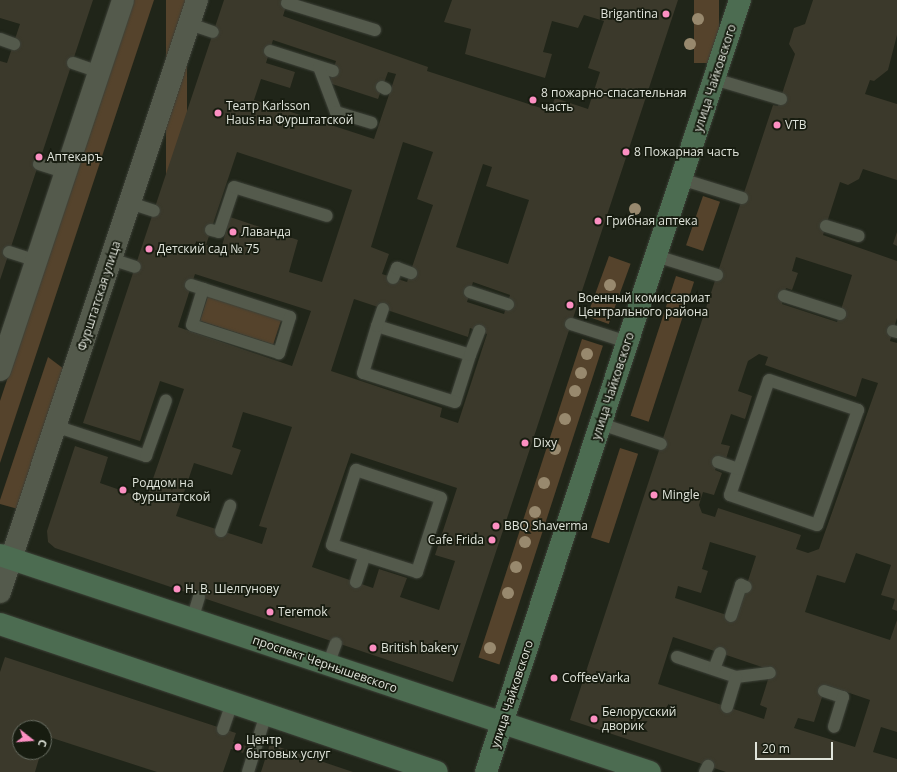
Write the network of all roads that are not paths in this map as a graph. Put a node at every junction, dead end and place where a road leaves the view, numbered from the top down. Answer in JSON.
{"nodes":[{"id":1,"x":123,"y":0,"type":"edge"},
{"id":2,"x":197,"y":0,"type":"edge"},
{"id":3,"x":740,"y":0,"type":"edge"},
{"id":4,"x":287,"y":3,"type":"dead end"},
{"id":5,"x":190,"y":24,"type":"junction"},
{"id":6,"x":375,"y":30,"type":"dead end"},
{"id":7,"x":213,"y":32,"type":"dead end"},
{"id":8,"x":0,"y":39,"type":"edge"},
{"id":9,"x":14,"y":44,"type":"dead end"},
{"id":10,"x":270,"y":51,"type":"dead end"},
{"id":11,"x":73,"y":63,"type":"dead end"},
{"id":12,"x":319,"y":67,"type":"junction"},
{"id":13,"x":333,"y":71,"type":"dead end"},
{"id":14,"x":99,"y":72,"type":"junction"},
{"id":15,"x":714,"y":79,"type":"junction"},
{"id":16,"x":781,"y":99,"type":"dead end"},
{"id":17,"x":371,"y":122,"type":"dead end"},
{"id":18,"x":39,"y":164,"type":"dead end"},
{"id":19,"x":66,"y":173,"type":"junction"},
{"id":20,"x":682,"y":179,"type":"junction"},
{"id":21,"x":742,"y":198,"type":"dead end"},
{"id":22,"x":130,"y":203,"type":"junction"},
{"id":23,"x":154,"y":211,"type":"dead end"},
{"id":24,"x":327,"y":216,"type":"dead end"},
{"id":25,"x":826,"y":226,"type":"dead end"},
{"id":26,"x":211,"y":230,"type":"dead end"},
{"id":27,"x":858,"y":236,"type":"dead end"},
{"id":28,"x":10,"y":252,"type":"dead end"},
{"id":29,"x":656,"y":256,"type":"junction"},
{"id":30,"x":111,"y":259,"type":"junction"},
{"id":31,"x":36,"y":261,"type":"junction"},
{"id":32,"x":135,"y":267,"type":"dead end"},
{"id":33,"x":410,"y":273,"type":"dead end"},
{"id":34,"x":717,"y":275,"type":"dead end"},
{"id":35,"x":393,"y":278,"type":"dead end"},
{"id":36,"x":197,"y":287,"type":"joint"},
{"id":37,"x":470,"y":292,"type":"dead end"},
{"id":38,"x":784,"y":296,"type":"dead end"},
{"id":39,"x":508,"y":304,"type":"dead end"},
{"id":40,"x":383,"y":309,"type":"dead end"},
{"id":41,"x":840,"y":314,"type":"dead end"},
{"id":42,"x":571,"y":324,"type":"dead end"},
{"id":43,"x":377,"y":326,"type":"junction"},
{"id":44,"x":479,"y":331,"type":"dead end"},
{"id":45,"x":627,"y":342,"type":"junction"},
{"id":46,"x":470,"y":355,"type":"junction"},
{"id":47,"x":0,"y":370,"type":"edge"},
{"id":48,"x":166,"y":400,"type":"dead end"},
{"id":49,"x":601,"y":424,"type":"junction"},
{"id":50,"x":55,"y":426,"type":"junction"},
{"id":51,"x":661,"y":444,"type":"dead end"},
{"id":52,"x":718,"y":462,"type":"dead end"},
{"id":53,"x":738,"y":469,"type":"junction"},
{"id":54,"x":230,"y":506,"type":"dead end"},
{"id":55,"x":221,"y":531,"type":"dead end"},
{"id":56,"x":365,"y":555,"type":"junction"},
{"id":57,"x":5,"y":557,"type":"edge"},
{"id":58,"x":356,"y":582,"type":"dead end"},
{"id":59,"x":746,"y":587,"type":"dead end"},
{"id":60,"x":0,"y":592,"type":"edge"},
{"id":61,"x":199,"y":597,"type":"dead end"},
{"id":62,"x":732,"y":616,"type":"dead end"},
{"id":63,"x":192,"y":620,"type":"junction"},
{"id":64,"x":0,"y":624,"type":"edge"},
{"id":65,"x":336,"y":643,"type":"dead end"},
{"id":66,"x":720,"y":652,"type":"dead end"},
{"id":67,"x":677,"y":657,"type":"dead end"},
{"id":68,"x":328,"y":665,"type":"junction"},
{"id":69,"x":714,"y":670,"type":"junction"},
{"id":70,"x":770,"y":673,"type":"dead end"},
{"id":71,"x":736,"y":677,"type":"junction"},
{"id":72,"x":824,"y":691,"type":"dead end"},
{"id":73,"x":232,"y":703,"type":"junction"},
{"id":74,"x":726,"y":707,"type":"dead end"},
{"id":75,"x":266,"y":714,"type":"junction"},
{"id":76,"x":502,"y":723,"type":"junction"},
{"id":77,"x":834,"y":727,"type":"dead end"},
{"id":78,"x":223,"y":729,"type":"dead end"},
{"id":79,"x":248,"y":772,"type":"edge"},
{"id":80,"x":437,"y":772,"type":"edge"},
{"id":81,"x":486,"y":772,"type":"edge"},
{"id":82,"x":650,"y":772,"type":"edge"}],
"edges":[{"from":1,"to":14,"type":"street"},
{"from":2,"to":5,"type":"street","name":"Фурштатская улица"},
{"from":3,"to":15,"type":"street","name":"улица Чайковского"},
{"from":4,"to":6,"type":"lane"},
{"from":5,"to":7,"type":"lane"},
{"from":5,"to":22,"type":"street","name":"Фурштатская улица"},
{"from":8,"to":9,"type":"lane"},
{"from":10,"to":12,"type":"lane"},
{"from":11,"to":14,"type":"lane"},
{"from":12,"to":13,"type":"lane"},
{"from":12,"to":17,"type":"lane"},
{"from":14,"to":19,"type":"street"},
{"from":15,"to":16,"type":"lane"},
{"from":15,"to":20,"type":"street","name":"улица Чайковского"},
{"from":18,"to":19,"type":"lane"},
{"from":19,"to":31,"type":"street"},
{"from":20,"to":21,"type":"lane"},
{"from":20,"to":29,"type":"street","name":"улица Чайковского"},
{"from":22,"to":23,"type":"lane"},
{"from":22,"to":30,"type":"street","name":"Фурштатская улица"},
{"from":24,"to":26,"type":"lane"},
{"from":25,"to":27,"type":"lane"},
{"from":28,"to":31,"type":"lane"},
{"from":29,"to":34,"type":"lane"},
{"from":29,"to":45,"type":"street","name":"улица Чайковского"},
{"from":30,"to":32,"type":"lane"},
{"from":30,"to":50,"type":"street","name":"Фурштатская улица"},
{"from":31,"to":47,"type":"street"},
{"from":33,"to":35,"type":"lane"},
{"from":36,"to":36,"type":"lane"},
{"from":37,"to":39,"type":"lane"},
{"from":38,"to":41,"type":"lane"},
{"from":40,"to":43,"type":"lane"},
{"from":42,"to":45,"type":"lane"},
{"from":43,"to":46,"type":"lane"},
{"from":43,"to":46,"type":"lane"},
{"from":44,"to":46,"type":"lane"},
{"from":45,"to":49,"type":"street","name":"улица Чайковского"},
{"from":48,"to":50,"type":"lane"},
{"from":49,"to":51,"type":"lane"},
{"from":49,"to":76,"type":"street","name":"улица Чайковского"},
{"from":50,"to":57,"type":"street","name":"Фурштатская улица"},
{"from":52,"to":53,"type":"lane"},
{"from":53,"to":53,"type":"lane"},
{"from":54,"to":55,"type":"lane"},
{"from":56,"to":56,"type":"lane"},
{"from":56,"to":58,"type":"lane"},
{"from":57,"to":60,"type":"street","name":"Фурштатская улица"},
{"from":57,"to":63,"type":"street","name":"проспект Чернышевского"},
{"from":59,"to":62,"type":"lane"},
{"from":61,"to":63,"type":"lane"},
{"from":63,"to":68,"type":"street","name":"проспект Чернышевского"},
{"from":64,"to":73,"type":"street"},
{"from":65,"to":68,"type":"lane"},
{"from":66,"to":69,"type":"lane"},
{"from":67,"to":69,"type":"lane"},
{"from":68,"to":76,"type":"street","name":"проспект Чернышевского"},
{"from":69,"to":71,"type":"lane"},
{"from":70,"to":71,"type":"lane"},
{"from":71,"to":74,"type":"lane"},
{"from":72,"to":77,"type":"lane"},
{"from":73,"to":75,"type":"street"},
{"from":73,"to":78,"type":"lane"},
{"from":75,"to":79,"type":"lane"},
{"from":75,"to":80,"type":"street"},
{"from":76,"to":81,"type":"street","name":"улица Чайковского"},
{"from":76,"to":82,"type":"street","name":"проспект Чернышевского"}]}
